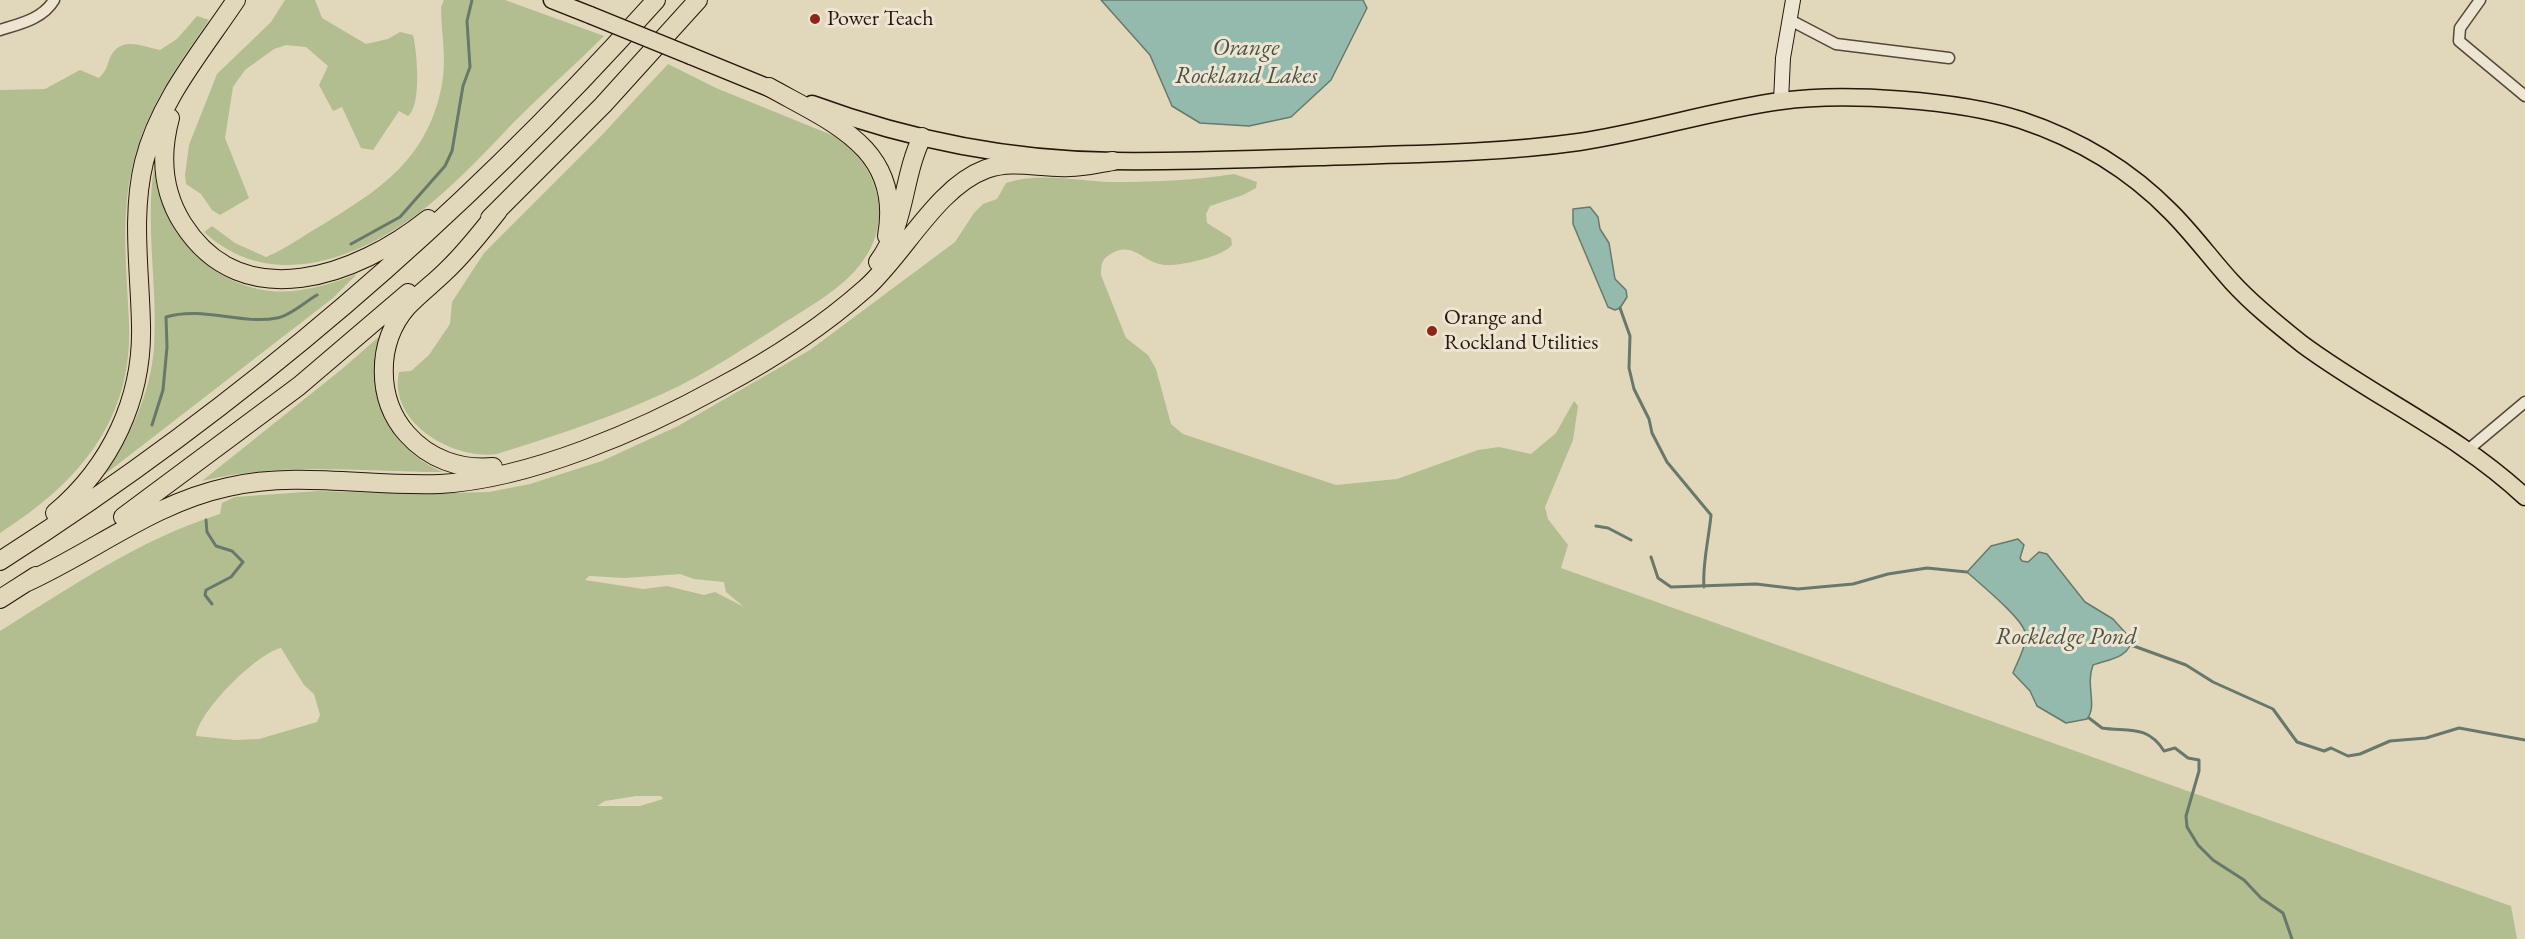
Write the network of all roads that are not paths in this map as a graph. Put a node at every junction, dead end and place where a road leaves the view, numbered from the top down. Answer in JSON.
{"nodes":[{"id":1,"x":54,"y":0,"type":"edge"},
{"id":2,"x":250,"y":0,"type":"edge"},
{"id":3,"x":552,"y":0,"type":"edge"},
{"id":4,"x":656,"y":0,"type":"edge"},
{"id":5,"x":698,"y":0,"type":"edge"},
{"id":6,"x":1793,"y":0,"type":"edge"},
{"id":7,"x":2480,"y":0,"type":"edge"},
{"id":8,"x":239,"y":4,"type":"edge"},
{"id":9,"x":1790,"y":20,"type":"junction"},
{"id":10,"x":0,"y":30,"type":"edge"},
{"id":11,"x":1949,"y":58,"type":"dead end"},
{"id":12,"x":769,"y":87,"type":"junction"},
{"id":13,"x":2525,"y":96,"type":"edge"},
{"id":14,"x":1781,"y":101,"type":"junction"},
{"id":15,"x":922,"y":137,"type":"junction"},
{"id":16,"x":1113,"y":161,"type":"junction"},
{"id":17,"x":501,"y":164,"type":"junction"},
{"id":18,"x":498,"y":211,"type":"junction"},
{"id":19,"x":884,"y":263,"type":"junction"},
{"id":20,"x":2525,"y":402,"type":"edge"},
{"id":21,"x":2469,"y":450,"type":"junction"},
{"id":22,"x":2525,"y":496,"type":"edge"},
{"id":23,"x":0,"y":550,"type":"edge"},
{"id":24,"x":0,"y":561,"type":"edge"},
{"id":25,"x":25,"y":583,"type":"junction"},
{"id":26,"x":0,"y":599,"type":"edge"}],
"edges":[{"from":1,"to":10,"type":"street"},
{"from":2,"to":8,"type":"highway"},
{"from":3,"to":12,"type":"main road","bridge":true},
{"from":4,"to":17,"type":"highway"},
{"from":5,"to":18,"type":"highway"},
{"from":6,"to":9,"type":"street"},
{"from":7,"to":13,"type":"street"},
{"from":8,"to":17,"type":"highway"},
{"from":8,"to":23,"type":"highway"},
{"from":9,"to":11,"type":"street"},
{"from":9,"to":14,"type":"street"},
{"from":12,"to":15,"type":"main road"},
{"from":12,"to":19,"type":"highway"},
{"from":14,"to":16,"type":"main road"},
{"from":14,"to":21,"type":"main road"},
{"from":15,"to":16,"type":"main road"},
{"from":15,"to":19,"type":"highway"},
{"from":16,"to":19,"type":"highway"},
{"from":17,"to":24,"type":"highway"},
{"from":18,"to":19,"type":"highway"},
{"from":18,"to":25,"type":"highway"},
{"from":19,"to":25,"type":"highway"},
{"from":20,"to":21,"type":"street"},
{"from":21,"to":22,"type":"main road"},
{"from":25,"to":26,"type":"highway"}]}
